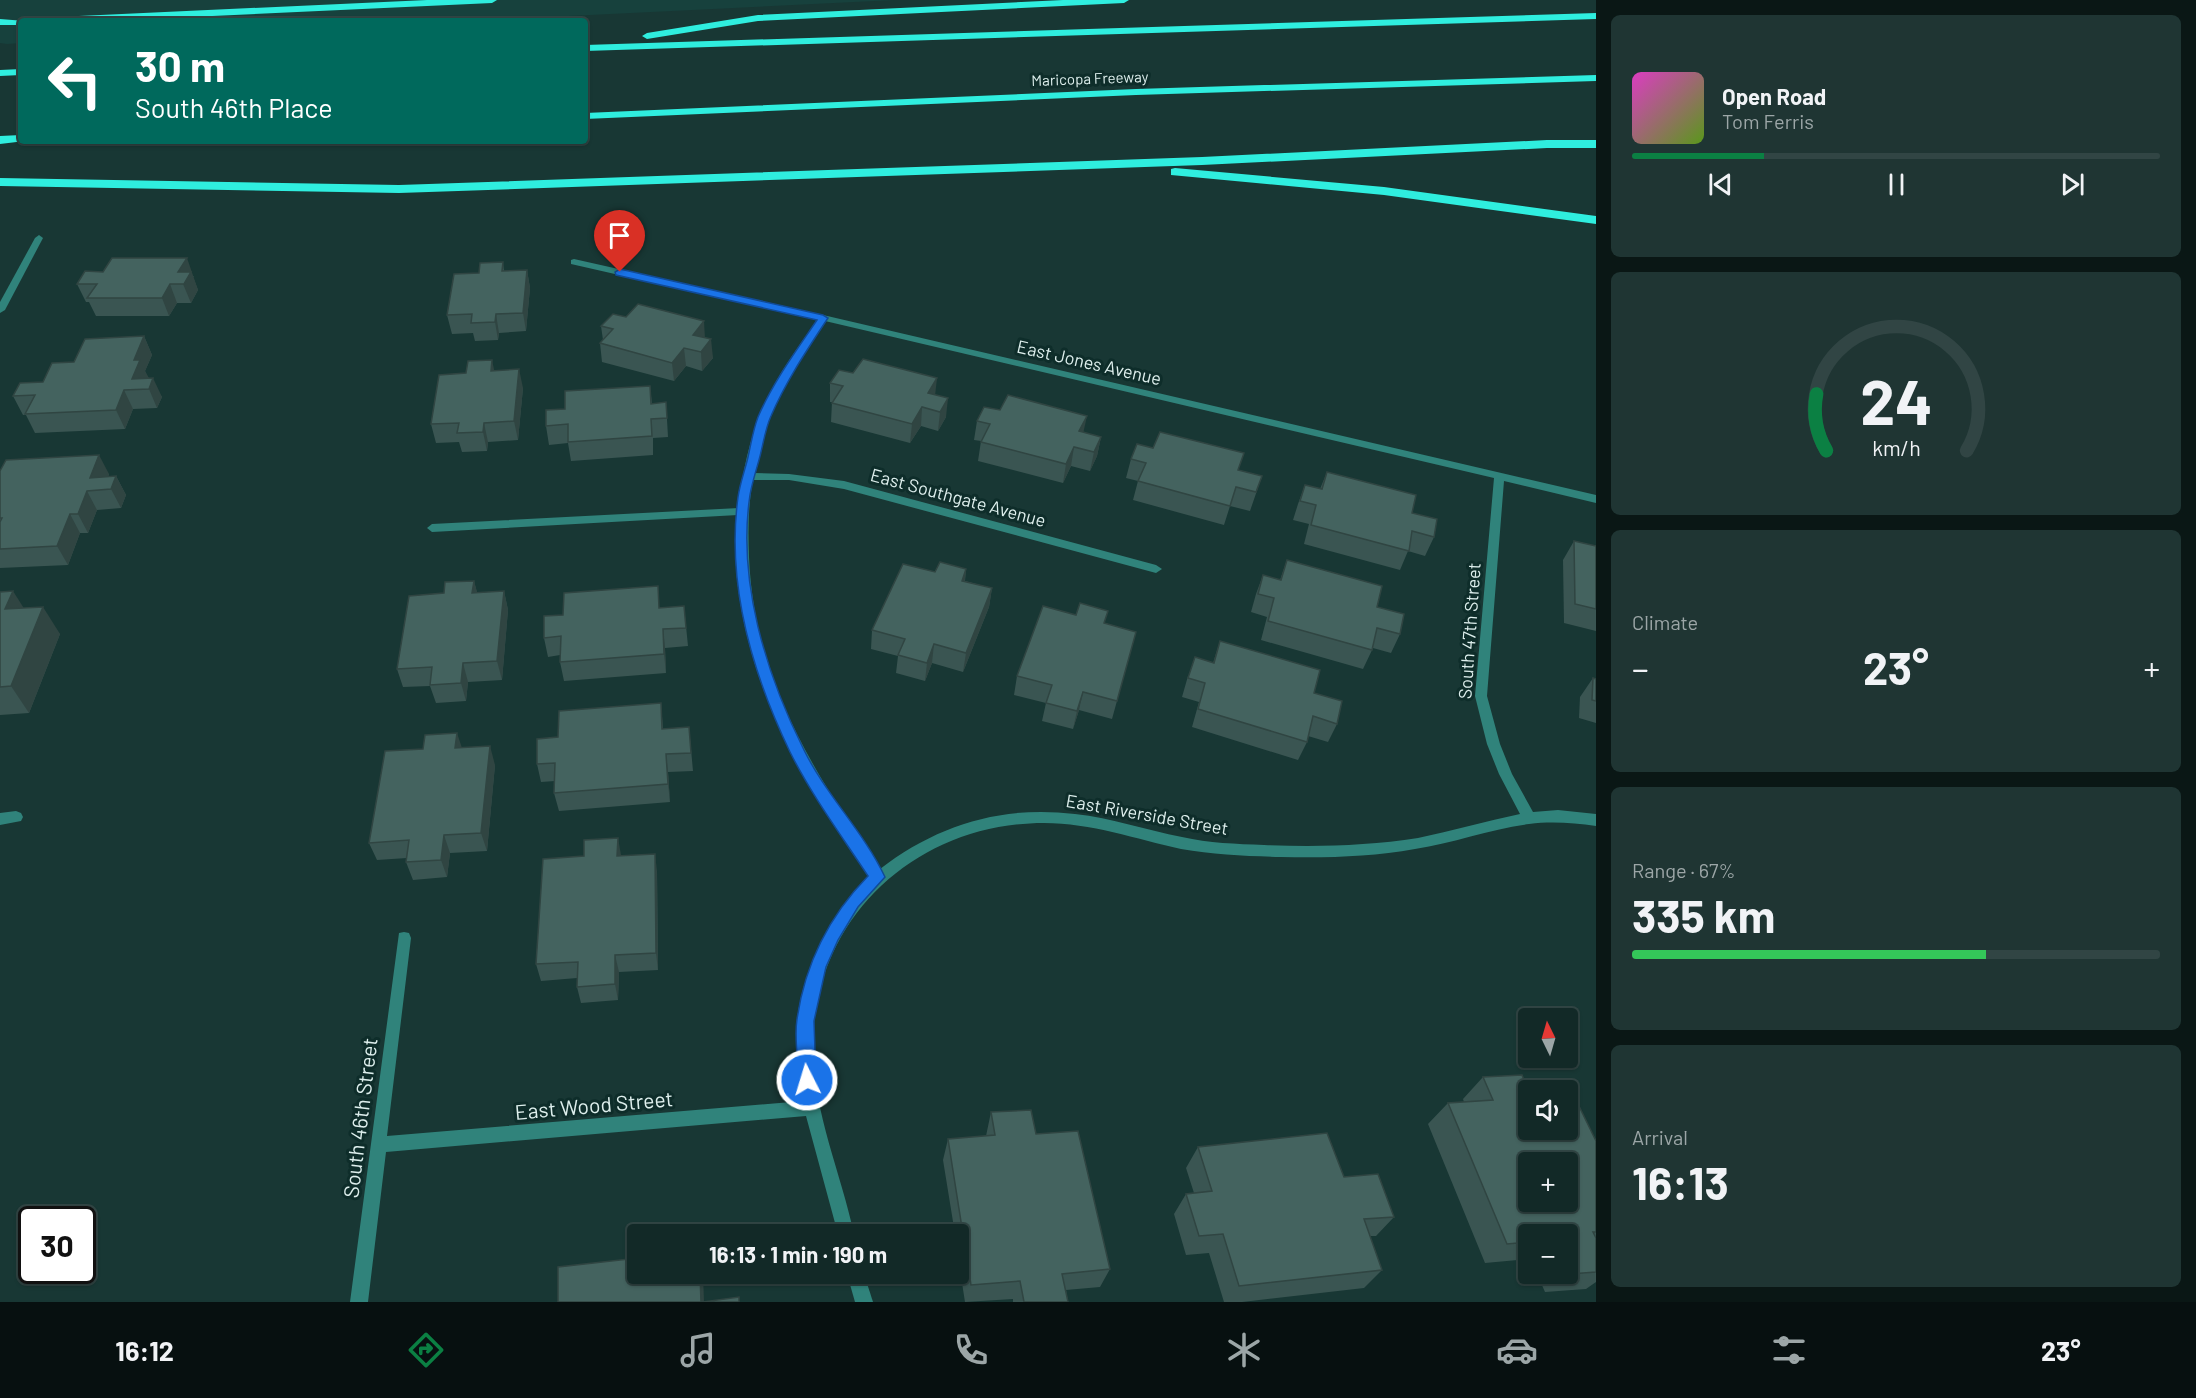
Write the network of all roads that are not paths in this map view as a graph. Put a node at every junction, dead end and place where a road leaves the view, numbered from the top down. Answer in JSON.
{"nodes":[{"id":1,"x":492,"y":0,"type":"edge"},
{"id":2,"x":1124,"y":0,"type":"edge"},
{"id":3,"x":1596,"y":16,"type":"edge"},
{"id":4,"x":101,"y":18,"type":"edge"},
{"id":5,"x":0,"y":22,"type":"edge"},
{"id":6,"x":18,"y":22,"type":"edge"},
{"id":7,"x":588,"y":46,"type":"edge"},
{"id":8,"x":588,"y":47,"type":"edge"},
{"id":9,"x":18,"y":72,"type":"edge"},
{"id":10,"x":0,"y":73,"type":"edge"},
{"id":11,"x":1596,"y":78,"type":"edge"},
{"id":12,"x":588,"y":116,"type":"edge"},
{"id":13,"x":18,"y":139,"type":"edge"},
{"id":14,"x":0,"y":140,"type":"edge"},
{"id":15,"x":1596,"y":144,"type":"edge"},
{"id":16,"x":1092,"y":165,"type":"junction"},
{"id":17,"x":0,"y":182,"type":"edge"},
{"id":18,"x":1596,"y":220,"type":"edge"},
{"id":19,"x":39,"y":238,"type":"dead end"},
{"id":20,"x":574,"y":262,"type":"dead end"},
{"id":21,"x":0,"y":310,"type":"edge"},
{"id":22,"x":823,"y":318,"type":"junction"},
{"id":23,"x":748,"y":476,"type":"junction"},
{"id":24,"x":1499,"y":477,"type":"junction"},
{"id":25,"x":1596,"y":499,"type":"edge"},
{"id":26,"x":742,"y":511,"type":"junction"},
{"id":27,"x":432,"y":528,"type":"dead end"},
{"id":28,"x":1156,"y":569,"type":"dead end"},
{"id":29,"x":16,"y":817,"type":"dead end"},
{"id":30,"x":1529,"y":818,"type":"junction"},
{"id":31,"x":0,"y":819,"type":"edge"},
{"id":32,"x":1596,"y":820,"type":"edge"},
{"id":33,"x":877,"y":877,"type":"junction"},
{"id":34,"x":404,"y":938,"type":"dead end"},
{"id":35,"x":813,"y":1108,"type":"junction"},
{"id":36,"x":379,"y":1145,"type":"junction"},
{"id":37,"x":843,"y":1224,"type":"edge"},
{"id":38,"x":859,"y":1284,"type":"edge"},
{"id":39,"x":359,"y":1302,"type":"edge"},
{"id":40,"x":864,"y":1302,"type":"edge"}],
"edges":[{"from":1,"to":4,"type":"highway"},
{"from":2,"to":7,"type":"highway"},
{"from":3,"to":8,"type":"highway"},
{"from":5,"to":6,"type":"highway"},
{"from":9,"to":10,"type":"highway"},
{"from":11,"to":12,"type":"highway","name":"Maricopa Freeway"},
{"from":13,"to":14,"type":"highway"},
{"from":15,"to":16,"type":"highway"},
{"from":16,"to":17,"type":"highway"},
{"from":16,"to":18,"type":"highway"},
{"from":19,"to":21,"type":"street"},
{"from":20,"to":22,"type":"street","name":"East Jones Avenue"},
{"from":22,"to":23,"type":"street"},
{"from":22,"to":24,"type":"street","name":"East Jones Avenue"},
{"from":23,"to":26,"type":"street"},
{"from":23,"to":28,"type":"street","name":"East Southgate Avenue"},
{"from":24,"to":25,"type":"street","name":"East Jones Avenue"},
{"from":24,"to":30,"type":"street","name":"South 47th Street"},
{"from":26,"to":27,"type":"street"},
{"from":26,"to":33,"type":"street"},
{"from":29,"to":31,"type":"street"},
{"from":30,"to":32,"type":"street"},
{"from":30,"to":33,"type":"street","name":"East Riverside Street"},
{"from":33,"to":35,"type":"street","name":"East Riverside Street"},
{"from":34,"to":36,"type":"street","name":"South 46th Street"},
{"from":35,"to":36,"type":"street","name":"East Wood Street"},
{"from":35,"to":37,"type":"street","name":"East Riverside Street"},
{"from":36,"to":39,"type":"street","name":"South 46th Street"},
{"from":38,"to":40,"type":"street"}]}
